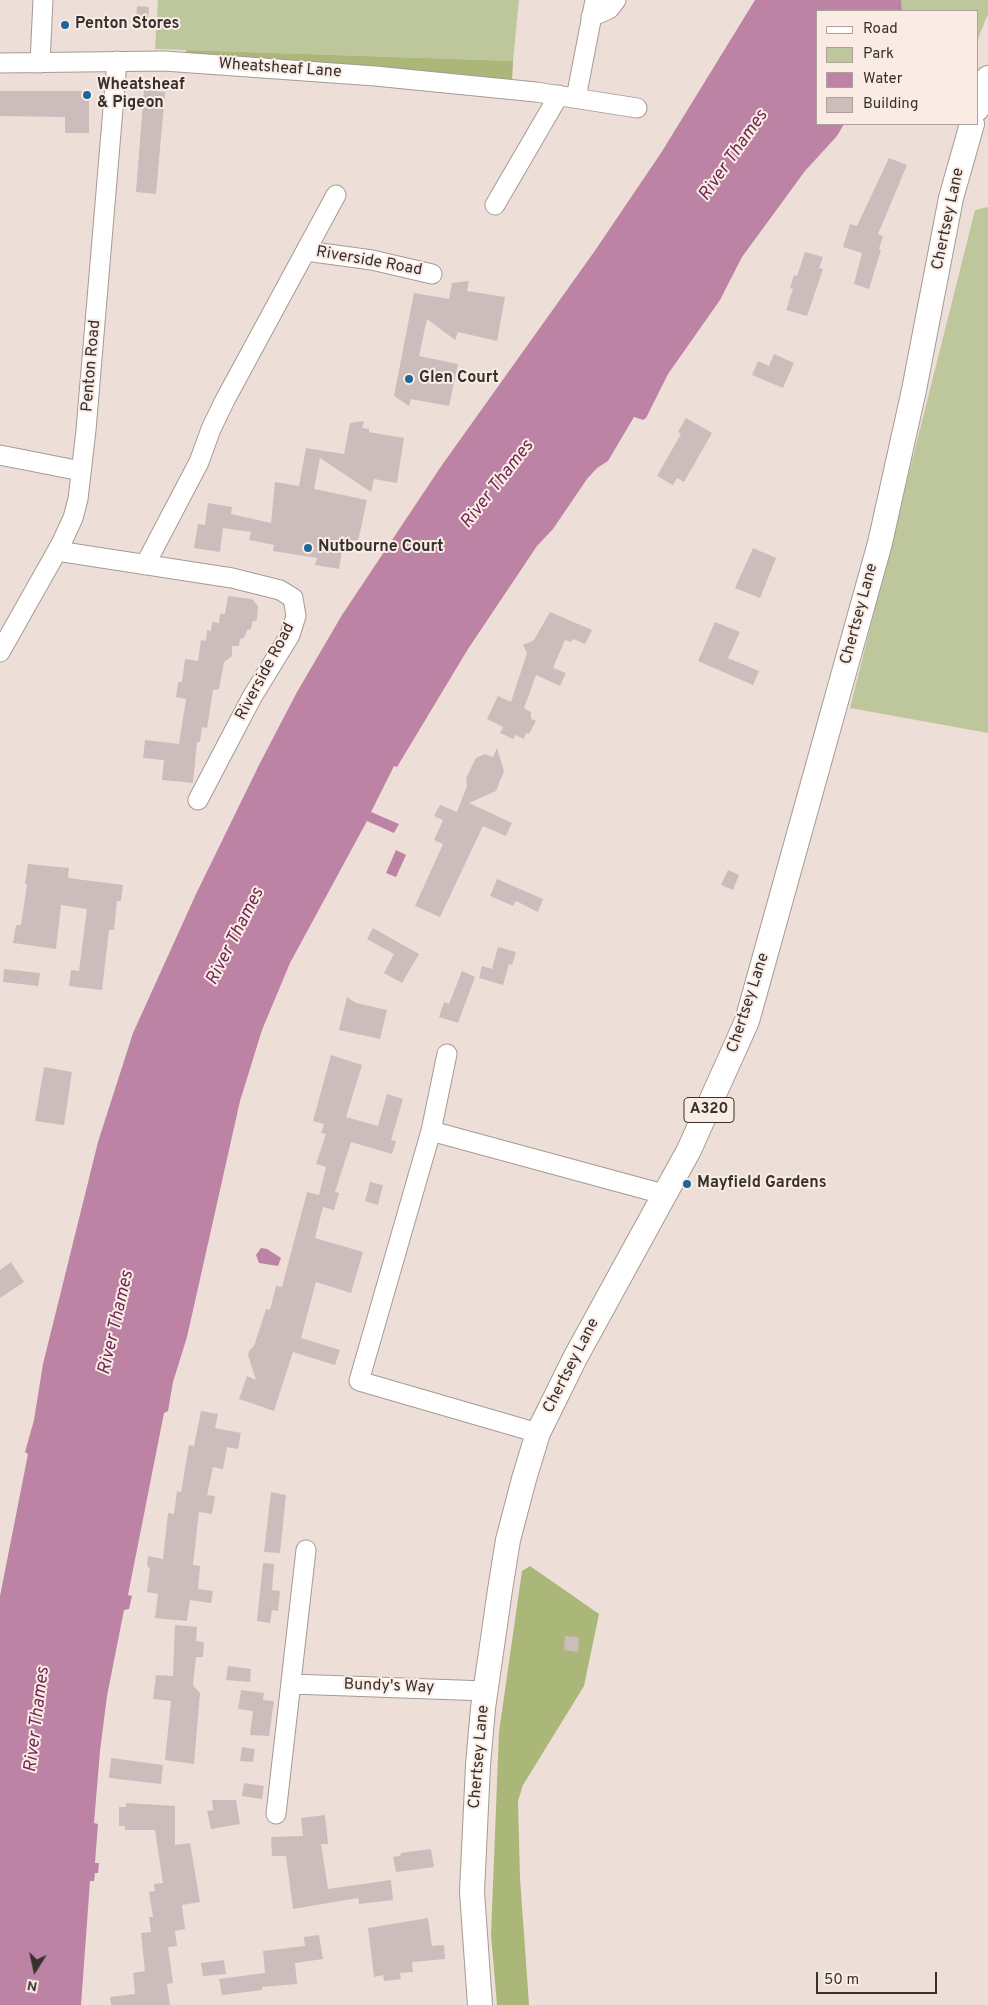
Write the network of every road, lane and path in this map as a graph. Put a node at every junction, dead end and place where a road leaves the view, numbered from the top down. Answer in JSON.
{"nodes":[{"id":1,"x":43,"y":0,"type":"edge"},
{"id":2,"x":616,"y":0,"type":"edge"},
{"id":3,"x":593,"y":8,"type":"edge"},
{"id":4,"x":117,"y":61,"type":"junction"},
{"id":5,"x":0,"y":63,"type":"edge"},
{"id":6,"x":40,"y":63,"type":"junction"},
{"id":7,"x":988,"y":78,"type":"edge"},
{"id":8,"x":567,"y":97,"type":"junction"},
{"id":9,"x":981,"y":104,"type":"edge"},
{"id":10,"x":637,"y":108,"type":"dead end"},
{"id":11,"x":972,"y":125,"type":"edge"},
{"id":12,"x":336,"y":195,"type":"dead end"},
{"id":13,"x":495,"y":205,"type":"dead end"},
{"id":14,"x":306,"y":250,"type":"junction"},
{"id":15,"x":432,"y":274,"type":"dead end"},
{"id":16,"x":0,"y":455,"type":"edge"},
{"id":17,"x":82,"y":471,"type":"junction"},
{"id":18,"x":57,"y":551,"type":"junction"},
{"id":19,"x":145,"y":564,"type":"junction"},
{"id":20,"x":0,"y":652,"type":"edge"},
{"id":21,"x":198,"y":800,"type":"dead end"},
{"id":22,"x":447,"y":1054,"type":"dead end"},
{"id":23,"x":431,"y":1131,"type":"junction"},
{"id":24,"x":663,"y":1194,"type":"junction"},
{"id":25,"x":538,"y":1433,"type":"junction"},
{"id":26,"x":306,"y":1550,"type":"dead end"},
{"id":27,"x":292,"y":1684,"type":"junction"},
{"id":28,"x":486,"y":1691,"type":"junction"},
{"id":29,"x":276,"y":1814,"type":"dead end"},
{"id":30,"x":480,"y":2005,"type":"edge"}],
"edges":[{"from":1,"to":6,"type":"street"},
{"from":2,"to":3,"type":"street"},
{"from":3,"to":8,"type":"street"},
{"from":4,"to":6,"type":"street","name":"Wheatsheaf Lane"},
{"from":4,"to":8,"type":"street","name":"Wheatsheaf Lane"},
{"from":4,"to":17,"type":"street","name":"Penton Road"},
{"from":5,"to":6,"type":"street","name":"Wheatsheaf Lane"},
{"from":7,"to":9,"type":"main road"},
{"from":8,"to":10,"type":"street","name":"Wheatsheaf Lane"},
{"from":8,"to":13,"type":"street"},
{"from":11,"to":24,"type":"main road","name":"Chertsey Lane","number":"A320"},
{"from":12,"to":14,"type":"street","name":"Riverside Road"},
{"from":14,"to":15,"type":"street","name":"Riverside Road"},
{"from":14,"to":19,"type":"street","name":"Riverside Road"},
{"from":16,"to":17,"type":"street"},
{"from":17,"to":18,"type":"street","name":"Penton Road"},
{"from":18,"to":19,"type":"street","name":"Riverside Road"},
{"from":18,"to":20,"type":"street","name":"Penton Road"},
{"from":19,"to":21,"type":"street","name":"Riverside Road"},
{"from":22,"to":23,"type":"street"},
{"from":23,"to":24,"type":"street"},
{"from":23,"to":25,"type":"street"},
{"from":24,"to":25,"type":"main road","name":"Chertsey Lane","number":"A320"},
{"from":25,"to":28,"type":"main road","name":"Chertsey Lane","number":"A320"},
{"from":26,"to":27,"type":"street"},
{"from":27,"to":28,"type":"street","name":"Bundy's Way"},
{"from":27,"to":29,"type":"street"},
{"from":28,"to":30,"type":"main road","name":"Chertsey Lane","number":"A320"}]}
